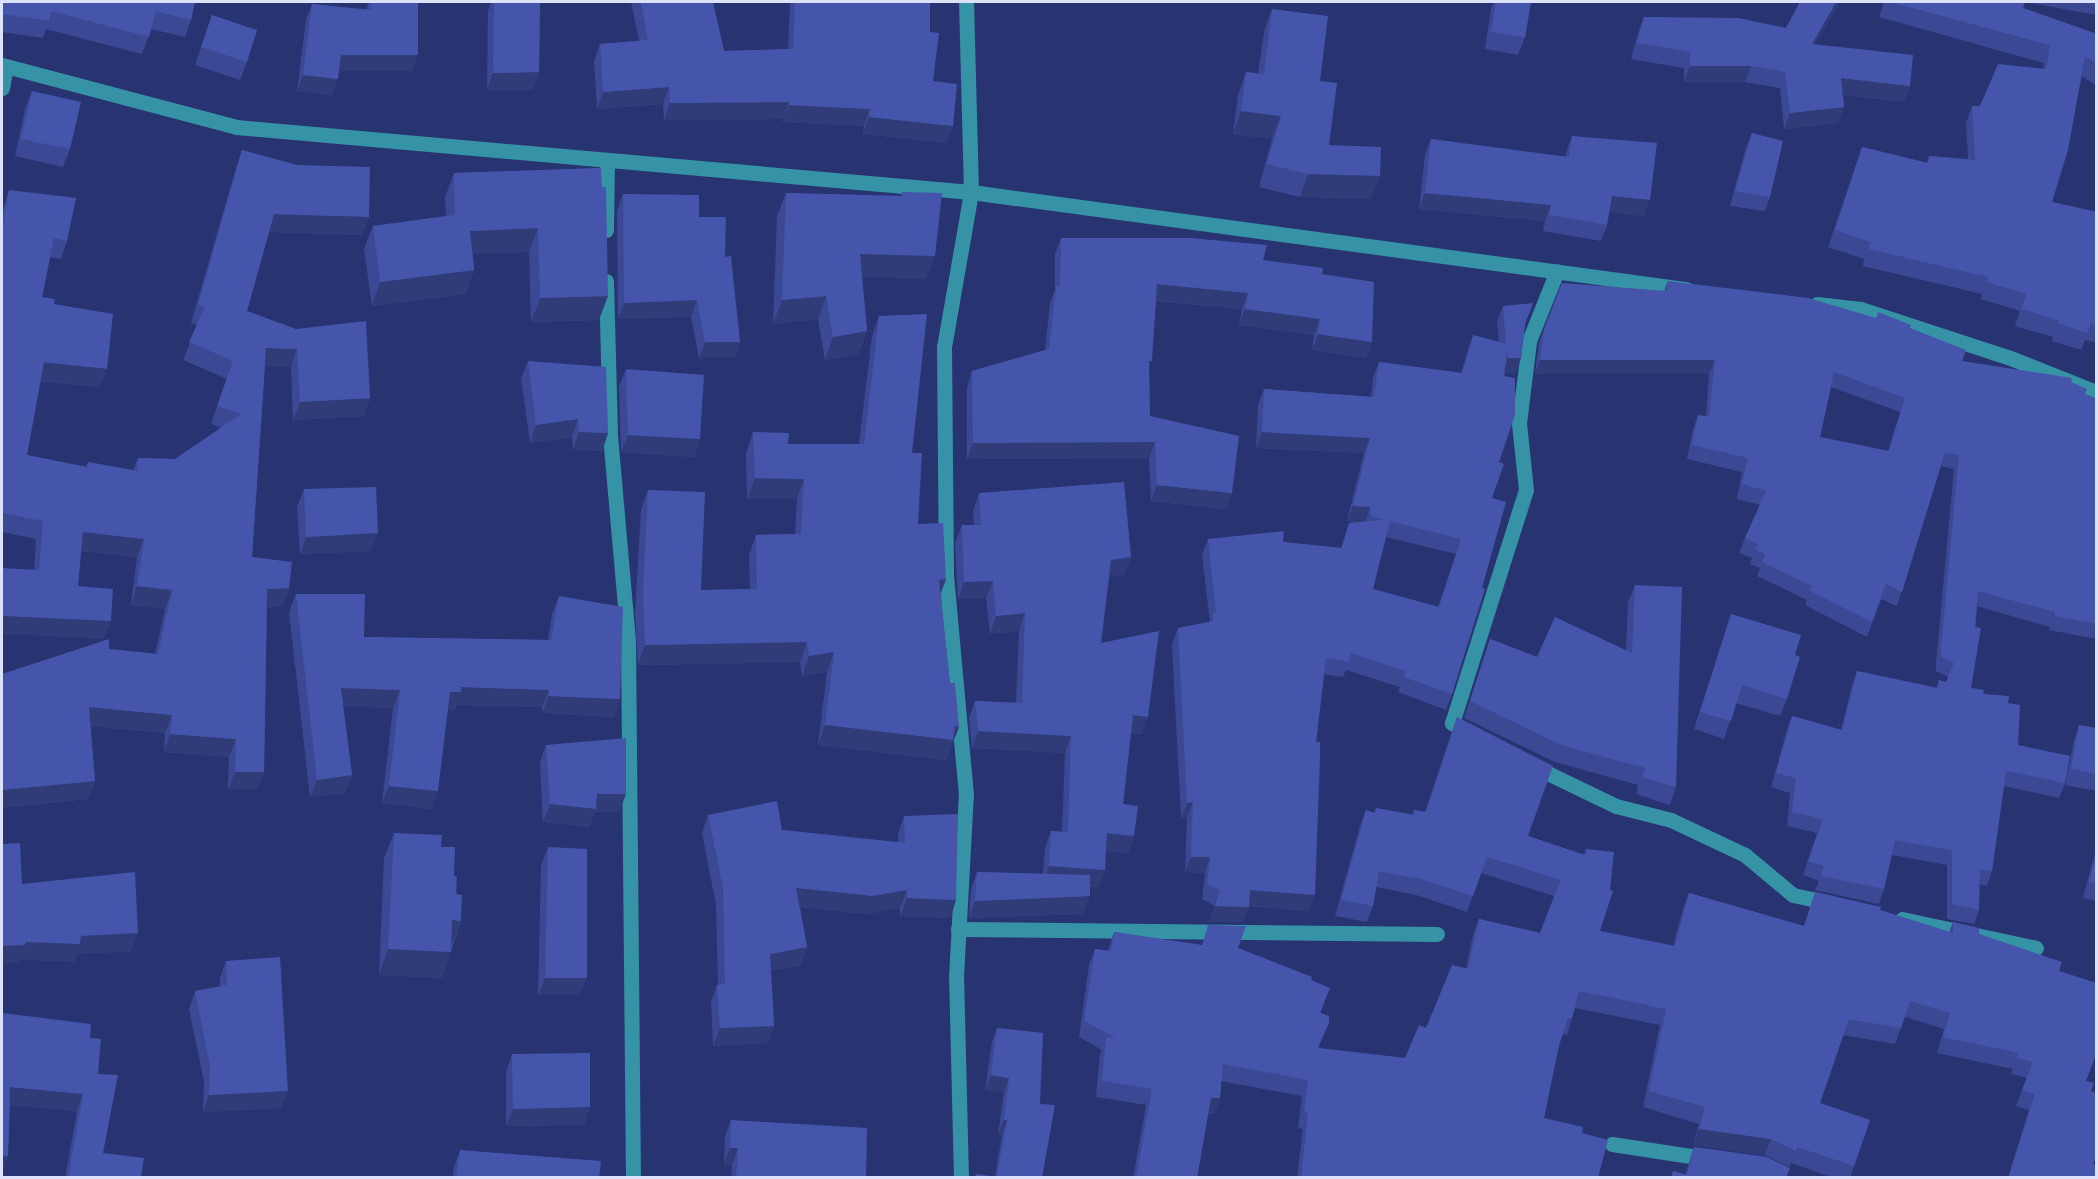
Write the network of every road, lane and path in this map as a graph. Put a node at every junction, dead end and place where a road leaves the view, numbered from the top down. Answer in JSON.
{"nodes":[{"id":1,"x":966,"y":2,"type":"edge"},
{"id":2,"x":4,"y":65,"type":"edge"},
{"id":3,"x":2,"y":88,"type":"edge"},
{"id":4,"x":607,"y":162,"type":"junction"},
{"id":5,"x":970,"y":192,"type":"junction"},
{"id":6,"x":606,"y":242,"type":"edge"},
{"id":7,"x":606,"y":264,"type":"edge"},
{"id":8,"x":1557,"y":271,"type":"junction"},
{"id":9,"x":1705,"y":292,"type":"edge"},
{"id":10,"x":1805,"y":303,"type":"edge"},
{"id":11,"x":2097,"y":392,"type":"edge"},
{"id":12,"x":1487,"y":742,"type":"edge"},
{"id":13,"x":1516,"y":757,"type":"edge"},
{"id":14,"x":1851,"y":907,"type":"edge"},
{"id":15,"x":1885,"y":915,"type":"edge"},
{"id":16,"x":958,"y":929,"type":"junction"},
{"id":17,"x":1437,"y":934,"type":"dead end"},
{"id":18,"x":2036,"y":948,"type":"dead end"},
{"id":19,"x":1612,"y":1144,"type":"dead end"},
{"id":20,"x":1723,"y":1161,"type":"edge"},
{"id":21,"x":633,"y":1178,"type":"edge"},
{"id":22,"x":961,"y":1178,"type":"edge"}],
"edges":[{"from":1,"to":5,"type":"street"},
{"from":2,"to":3,"type":"street"},
{"from":2,"to":4,"type":"street"},
{"from":4,"to":5,"type":"street"},
{"from":4,"to":6,"type":"street"},
{"from":5,"to":8,"type":"street"},
{"from":5,"to":16,"type":"street"},
{"from":7,"to":21,"type":"street"},
{"from":8,"to":9,"type":"street"},
{"from":8,"to":12,"type":"street"},
{"from":10,"to":11,"type":"street"},
{"from":13,"to":14,"type":"street"},
{"from":15,"to":18,"type":"street"},
{"from":16,"to":17,"type":"street"},
{"from":16,"to":22,"type":"street"},
{"from":19,"to":20,"type":"street"}]}
